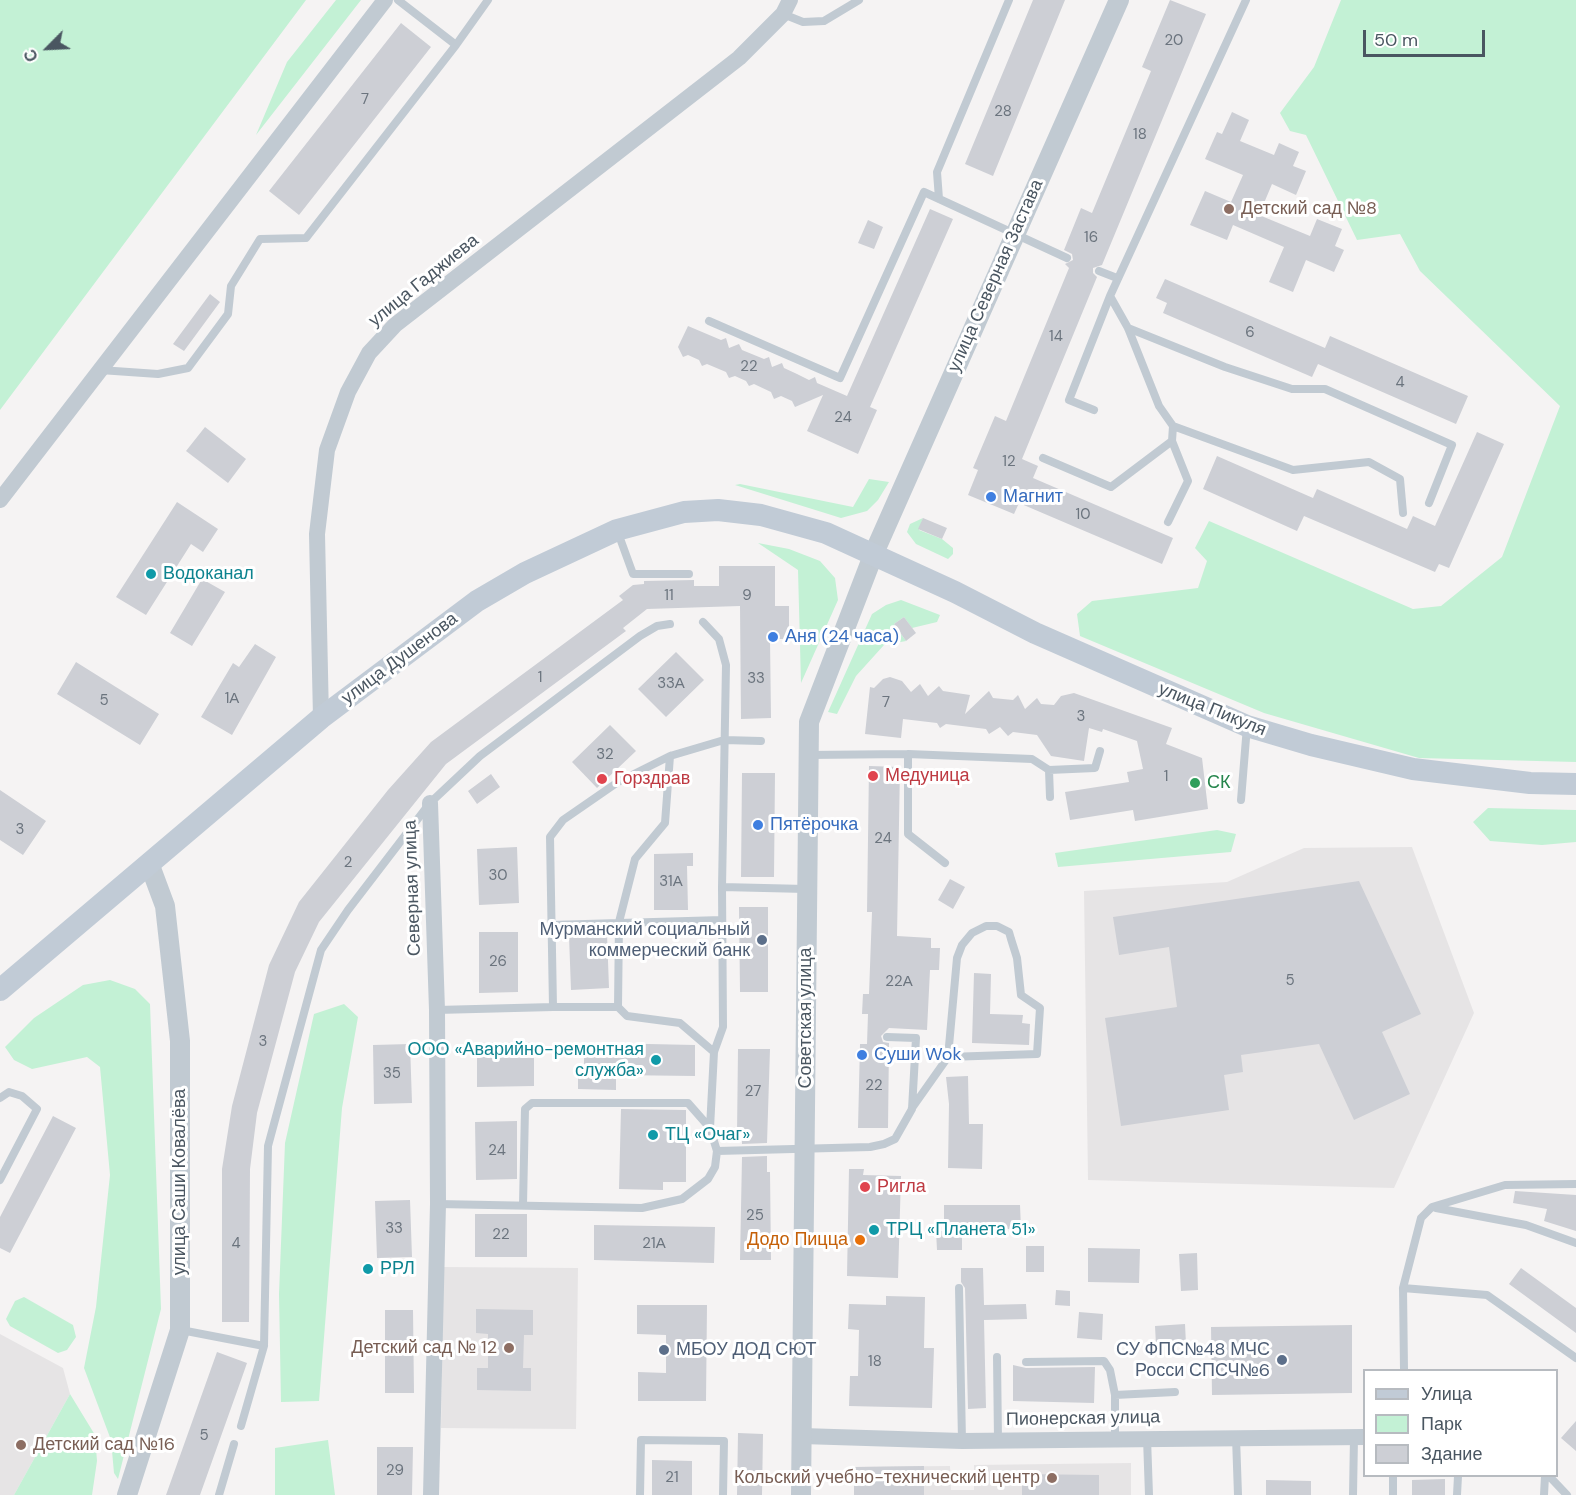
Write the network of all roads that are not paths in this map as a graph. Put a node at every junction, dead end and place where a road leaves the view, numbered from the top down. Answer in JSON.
{"nodes":[{"id":1,"x":385,"y":0,"type":"edge"},
{"id":2,"x":398,"y":0,"type":"edge"},
{"id":3,"x":488,"y":0,"type":"edge"},
{"id":4,"x":859,"y":0,"type":"edge"},
{"id":5,"x":1009,"y":0,"type":"edge"},
{"id":6,"x":1119,"y":0,"type":"edge"},
{"id":7,"x":1246,"y":0,"type":"edge"},
{"id":8,"x":786,"y":7,"type":"edge"},
{"id":9,"x":456,"y":45,"type":"junction"},
{"id":10,"x":939,"y":199,"type":"junction"},
{"id":11,"x":1014,"y":233,"type":"junction"},
{"id":12,"x":1067,"y":258,"type":"dead end"},
{"id":13,"x":1099,"y":272,"type":"dead end"},
{"id":14,"x":1117,"y":278,"type":"junction"},
{"id":15,"x":1110,"y":296,"type":"junction"},
{"id":16,"x":709,"y":321,"type":"dead end"},
{"id":17,"x":1128,"y":328,"type":"junction"},
{"id":18,"x":100,"y":370,"type":"junction"},
{"id":19,"x":1094,"y":410,"type":"dead end"},
{"id":20,"x":1173,"y":426,"type":"junction"},
{"id":21,"x":1172,"y":441,"type":"junction"},
{"id":22,"x":1043,"y":459,"type":"dead end"},
{"id":23,"x":0,"y":500,"type":"edge"},
{"id":24,"x":1429,"y":503,"type":"dead end"},
{"id":25,"x":1403,"y":513,"type":"dead end"},
{"id":26,"x":1168,"y":522,"type":"dead end"},
{"id":27,"x":617,"y":530,"type":"junction"},
{"id":28,"x":874,"y":553,"type":"junction"},
{"id":29,"x":689,"y":574,"type":"dead end"},
{"id":30,"x":703,"y":622,"type":"dead end"},
{"id":31,"x":670,"y":624,"type":"dead end"},
{"id":32,"x":321,"y":718,"type":"junction"},
{"id":33,"x":1247,"y":726,"type":"junction"},
{"id":34,"x":724,"y":740,"type":"junction"},
{"id":35,"x":761,"y":741,"type":"dead end"},
{"id":36,"x":1100,"y":751,"type":"dead end"},
{"id":37,"x":908,"y":754,"type":"junction"},
{"id":38,"x":808,"y":755,"type":"junction"},
{"id":39,"x":670,"y":756,"type":"junction"},
{"id":40,"x":1049,"y":770,"type":"junction"},
{"id":41,"x":1576,"y":783,"type":"edge"},
{"id":42,"x":1050,"y":797,"type":"dead end"},
{"id":43,"x":1241,"y":800,"type":"dead end"},
{"id":44,"x":430,"y":803,"type":"junction"},
{"id":45,"x":149,"y":863,"type":"junction"},
{"id":46,"x":945,"y":863,"type":"dead end"},
{"id":47,"x":722,"y":887,"type":"junction"},
{"id":48,"x":807,"y":889,"type":"junction"},
{"id":49,"x":722,"y":920,"type":"junction"},
{"id":50,"x":619,"y":922,"type":"junction"},
{"id":51,"x":551,"y":924,"type":"junction"},
{"id":52,"x":0,"y":990,"type":"edge"},
{"id":53,"x":553,"y":1007,"type":"junction"},
{"id":54,"x":618,"y":1007,"type":"junction"},
{"id":55,"x":437,"y":1011,"type":"junction"},
{"id":56,"x":887,"y":1037,"type":"dead end"},
{"id":57,"x":714,"y":1052,"type":"junction"},
{"id":58,"x":948,"y":1057,"type":"junction"},
{"id":59,"x":0,"y":1098,"type":"edge"},
{"id":60,"x":912,"y":1108,"type":"junction"},
{"id":61,"x":710,"y":1128,"type":"junction"},
{"id":62,"x":805,"y":1149,"type":"junction"},
{"id":63,"x":717,"y":1151,"type":"junction"},
{"id":64,"x":0,"y":1180,"type":"edge"},
{"id":65,"x":1576,"y":1184,"type":"edge"},
{"id":66,"x":438,"y":1204,"type":"junction"},
{"id":67,"x":524,"y":1205,"type":"junction"},
{"id":68,"x":1432,"y":1207,"type":"junction"},
{"id":69,"x":1576,"y":1243,"type":"edge"},
{"id":70,"x":958,"y":1288,"type":"dead end"},
{"id":71,"x":1403,"y":1288,"type":"junction"},
{"id":72,"x":180,"y":1330,"type":"junction"},
{"id":73,"x":264,"y":1346,"type":"junction"},
{"id":74,"x":997,"y":1357,"type":"dead end"},
{"id":75,"x":1576,"y":1358,"type":"edge"},
{"id":76,"x":1026,"y":1362,"type":"dead end"},
{"id":77,"x":1404,"y":1369,"type":"edge"},
{"id":78,"x":1175,"y":1392,"type":"dead end"},
{"id":79,"x":1115,"y":1395,"type":"junction"},
{"id":80,"x":241,"y":1426,"type":"dead end"},
{"id":81,"x":802,"y":1436,"type":"junction"},
{"id":82,"x":1236,"y":1437,"type":"junction"},
{"id":83,"x":1359,"y":1437,"type":"edge"},
{"id":84,"x":1116,"y":1438,"type":"junction"},
{"id":85,"x":1147,"y":1438,"type":"junction"},
{"id":86,"x":998,"y":1440,"type":"junction"},
{"id":87,"x":962,"y":1441,"type":"junction"},
{"id":88,"x":234,"y":1444,"type":"dead end"},
{"id":89,"x":1393,"y":1477,"type":"edge"},
{"id":90,"x":1458,"y":1477,"type":"edge"},
{"id":91,"x":1547,"y":1477,"type":"edge"},
{"id":92,"x":1548,"y":1477,"type":"edge"},
{"id":93,"x":127,"y":1495,"type":"edge"},
{"id":94,"x":219,"y":1495,"type":"edge"},
{"id":95,"x":432,"y":1495,"type":"edge"},
{"id":96,"x":640,"y":1495,"type":"edge"},
{"id":97,"x":723,"y":1495,"type":"edge"},
{"id":98,"x":801,"y":1495,"type":"edge"},
{"id":99,"x":1149,"y":1495,"type":"edge"},
{"id":100,"x":1238,"y":1495,"type":"edge"},
{"id":101,"x":1353,"y":1495,"type":"edge"},
{"id":102,"x":1393,"y":1495,"type":"edge"},
{"id":103,"x":1457,"y":1495,"type":"edge"},
{"id":104,"x":1544,"y":1495,"type":"edge"},
{"id":105,"x":1567,"y":1495,"type":"edge"}],
"edges":[{"from":1,"to":18,"type":"street"},
{"from":2,"to":9,"type":"lane"},
{"from":3,"to":9,"type":"lane"},
{"from":4,"to":8,"type":"lane"},
{"from":5,"to":10,"type":"lane"},
{"from":6,"to":11,"type":"street","name":"улица Северная Застава"},
{"from":7,"to":14,"type":"lane"},
{"from":8,"to":32,"type":"street","name":"улица Гаджиева"},
{"from":9,"to":18,"type":"lane"},
{"from":10,"to":11,"type":"lane"},
{"from":10,"to":16,"type":"lane"},
{"from":11,"to":12,"type":"lane"},
{"from":11,"to":28,"type":"street","name":"улица Северная Застава"},
{"from":13,"to":14,"type":"lane"},
{"from":14,"to":15,"type":"lane"},
{"from":15,"to":17,"type":"lane"},
{"from":15,"to":19,"type":"lane"},
{"from":17,"to":20,"type":"lane"},
{"from":17,"to":24,"type":"lane"},
{"from":18,"to":23,"type":"street"},
{"from":20,"to":21,"type":"lane"},
{"from":20,"to":25,"type":"lane"},
{"from":21,"to":22,"type":"lane"},
{"from":21,"to":26,"type":"lane"},
{"from":27,"to":28,"type":"main road","name":"улица Душенова"},
{"from":27,"to":29,"type":"lane"},
{"from":27,"to":32,"type":"main road","name":"улица Душенова"},
{"from":28,"to":33,"type":"main road","name":"улица Пикуля"},
{"from":28,"to":38,"type":"street","name":"Советская улица"},
{"from":30,"to":34,"type":"lane"},
{"from":31,"to":44,"type":"lane","name":"Северная улица"},
{"from":32,"to":45,"type":"main road","name":"улица Душенова"},
{"from":33,"to":41,"type":"main road","name":"улица Пикуля"},
{"from":33,"to":43,"type":"lane"},
{"from":34,"to":35,"type":"lane"},
{"from":34,"to":39,"type":"lane"},
{"from":34,"to":47,"type":"lane"},
{"from":36,"to":40,"type":"lane"},
{"from":37,"to":38,"type":"lane"},
{"from":37,"to":40,"type":"lane"},
{"from":37,"to":46,"type":"lane"},
{"from":38,"to":48,"type":"street","name":"Советская улица"},
{"from":39,"to":50,"type":"lane"},
{"from":39,"to":51,"type":"lane"},
{"from":40,"to":42,"type":"lane"},
{"from":44,"to":55,"type":"street","name":"Северная улица"},
{"from":44,"to":73,"type":"lane"},
{"from":45,"to":52,"type":"main road","name":"улица Душенова"},
{"from":45,"to":72,"type":"street","name":"улица Саши Ковалёва"},
{"from":47,"to":48,"type":"lane"},
{"from":47,"to":49,"type":"lane"},
{"from":48,"to":62,"type":"street","name":"Советская улица"},
{"from":49,"to":50,"type":"lane"},
{"from":49,"to":57,"type":"lane"},
{"from":50,"to":51,"type":"lane"},
{"from":50,"to":54,"type":"lane"},
{"from":51,"to":53,"type":"lane"},
{"from":53,"to":54,"type":"lane"},
{"from":53,"to":55,"type":"lane"},
{"from":54,"to":57,"type":"lane"},
{"from":55,"to":66,"type":"street","name":"Северная улица"},
{"from":56,"to":60,"type":"lane"},
{"from":57,"to":61,"type":"lane"},
{"from":58,"to":58,"type":"lane"},
{"from":58,"to":60,"type":"lane"},
{"from":59,"to":64,"type":"lane"},
{"from":60,"to":62,"type":"lane"},
{"from":61,"to":63,"type":"lane"},
{"from":61,"to":67,"type":"lane"},
{"from":62,"to":63,"type":"lane"},
{"from":62,"to":81,"type":"street","name":"Советская улица"},
{"from":63,"to":67,"type":"lane"},
{"from":65,"to":68,"type":"lane"},
{"from":66,"to":67,"type":"lane"},
{"from":66,"to":95,"type":"street","name":"Северная улица"},
{"from":68,"to":69,"type":"lane"},
{"from":68,"to":71,"type":"lane"},
{"from":70,"to":87,"type":"lane"},
{"from":71,"to":75,"type":"lane"},
{"from":71,"to":77,"type":"lane"},
{"from":72,"to":73,"type":"lane"},
{"from":72,"to":93,"type":"street","name":"улица Саши Ковалёва"},
{"from":73,"to":80,"type":"lane"},
{"from":74,"to":86,"type":"lane"},
{"from":76,"to":79,"type":"lane"},
{"from":78,"to":79,"type":"lane"},
{"from":79,"to":84,"type":"lane"},
{"from":81,"to":87,"type":"street","name":"Пионерская улица"},
{"from":81,"to":98,"type":"street","name":"Советская улица"},
{"from":82,"to":83,"type":"street","name":"Пионерская улица"},
{"from":82,"to":85,"type":"street","name":"Пионерская улица"},
{"from":82,"to":100,"type":"lane"},
{"from":83,"to":101,"type":"lane"},
{"from":84,"to":85,"type":"street","name":"Пионерская улица"},
{"from":84,"to":86,"type":"street","name":"Пионерская улица"},
{"from":85,"to":99,"type":"lane"},
{"from":86,"to":87,"type":"street","name":"Пионерская улица"},
{"from":88,"to":94,"type":"lane"},
{"from":89,"to":102,"type":"lane"},
{"from":90,"to":103,"type":"lane"},
{"from":91,"to":104,"type":"lane"},
{"from":92,"to":105,"type":"lane"},
{"from":96,"to":97,"type":"lane"}]}
